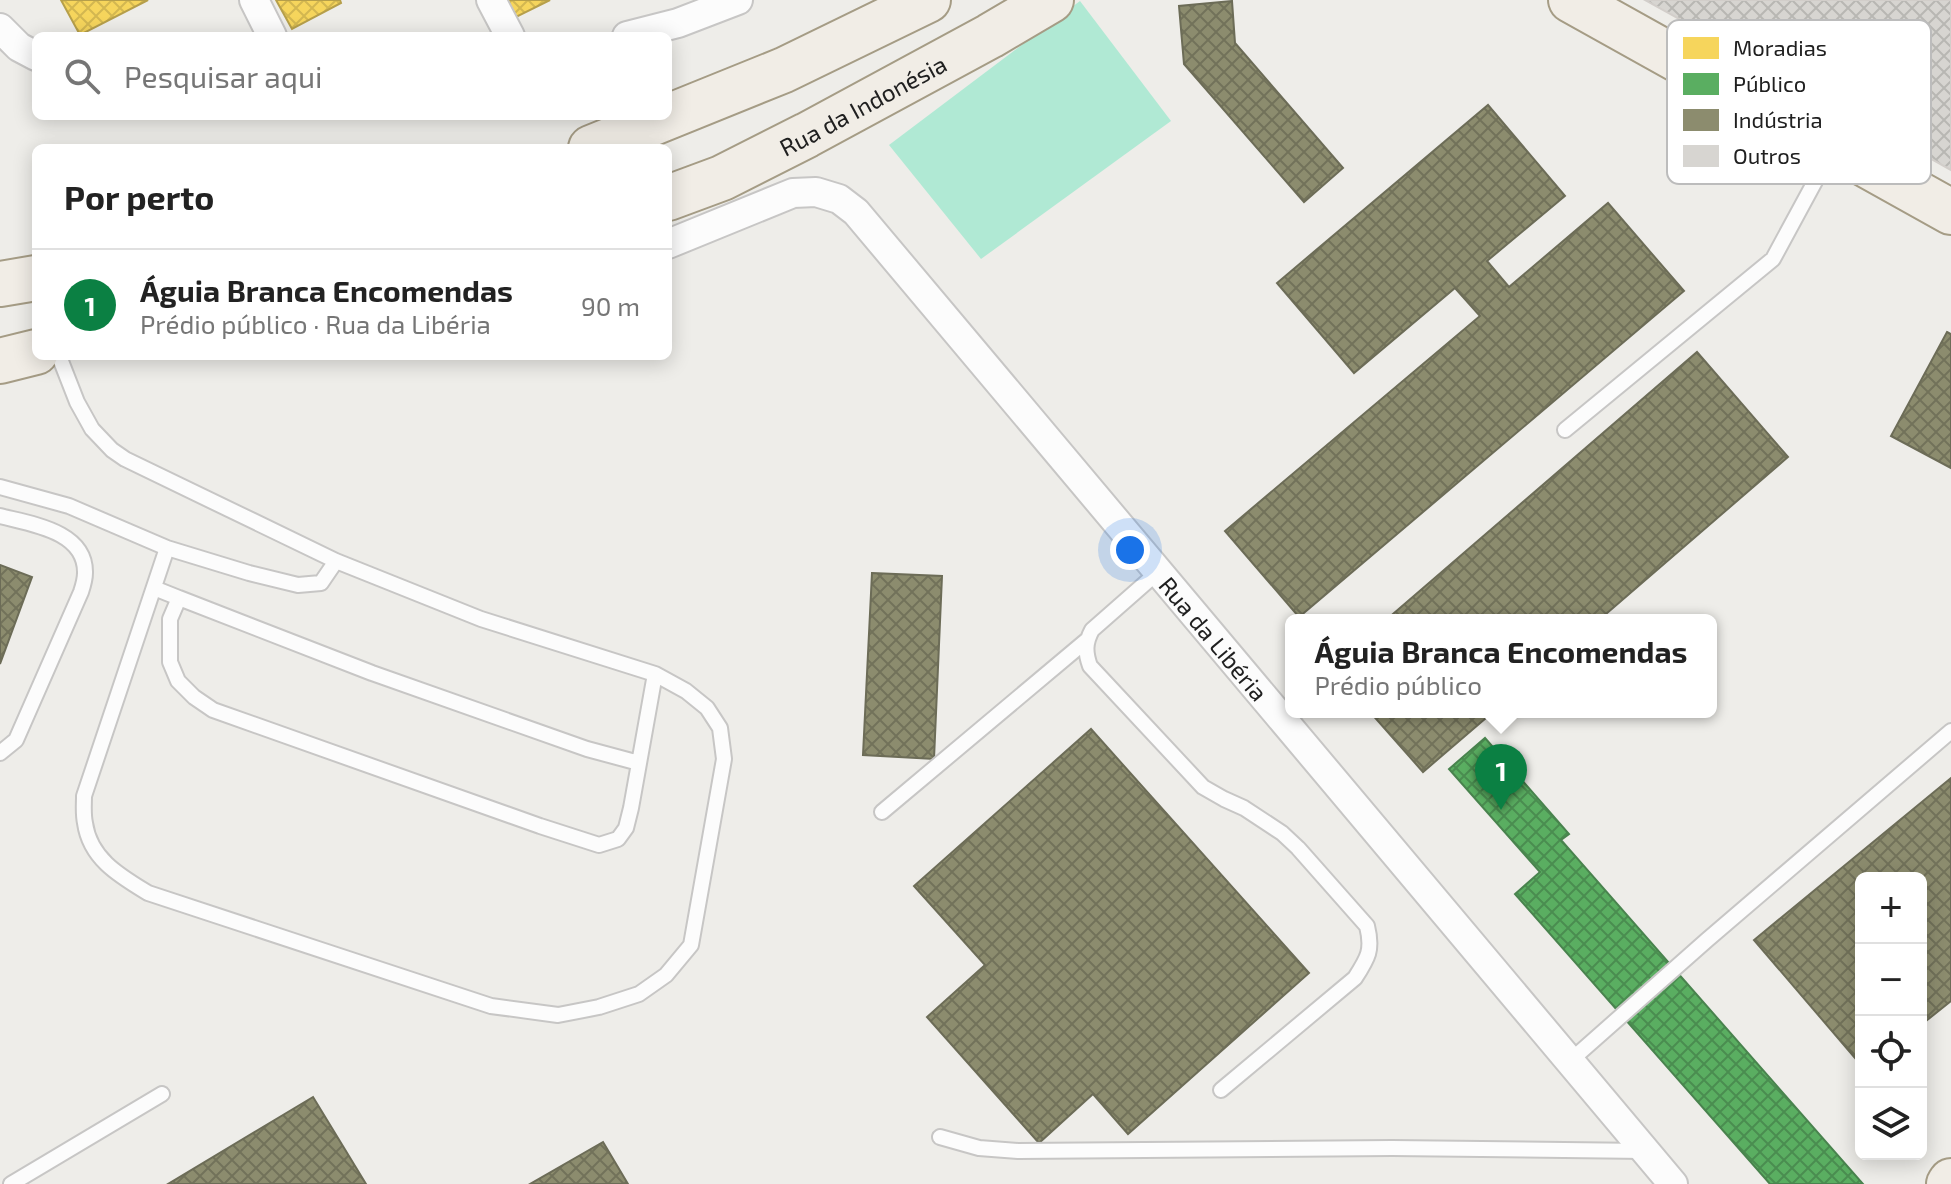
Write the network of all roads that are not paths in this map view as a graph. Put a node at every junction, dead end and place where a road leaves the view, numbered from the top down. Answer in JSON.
{"nodes":[{"id":1,"x":254,"y":0,"type":"edge"},
{"id":2,"x":491,"y":0,"type":"edge"},
{"id":3,"x":738,"y":0,"type":"edge"},
{"id":4,"x":928,"y":0,"type":"edge"},
{"id":5,"x":1051,"y":0,"type":"edge"},
{"id":6,"x":1571,"y":0,"type":"edge"},
{"id":7,"x":0,"y":28,"type":"edge"},
{"id":8,"x":270,"y":32,"type":"edge"},
{"id":9,"x":508,"y":32,"type":"edge"},
{"id":10,"x":643,"y":32,"type":"edge"},
{"id":11,"x":32,"y":54,"type":"edge"},
{"id":12,"x":1667,"y":54,"type":"edge"},
{"id":13,"x":672,"y":115,"type":"edge"},
{"id":14,"x":660,"y":120,"type":"edge"},
{"id":15,"x":601,"y":144,"type":"edge"},
{"id":16,"x":1814,"y":184,"type":"edge"},
{"id":17,"x":1901,"y":184,"type":"edge"},
{"id":18,"x":672,"y":197,"type":"edge"},
{"id":19,"x":1951,"y":212,"type":"edge"},
{"id":20,"x":672,"y":242,"type":"edge"},
{"id":21,"x":32,"y":279,"type":"edge"},
{"id":22,"x":0,"y":284,"type":"edge"},
{"id":23,"x":32,"y":353,"type":"edge"},
{"id":24,"x":61,"y":360,"type":"edge"},
{"id":25,"x":0,"y":361,"type":"edge"},
{"id":26,"x":1565,"y":430,"type":"dead end"},
{"id":27,"x":0,"y":487,"type":"edge"},
{"id":28,"x":0,"y":516,"type":"edge"},
{"id":29,"x":167,"y":548,"type":"junction"},
{"id":30,"x":336,"y":561,"type":"junction"},
{"id":31,"x":1158,"y":572,"type":"junction"},
{"id":32,"x":154,"y":588,"type":"junction"},
{"id":33,"x":179,"y":598,"type":"junction"},
{"id":34,"x":1087,"y":640,"type":"junction"},
{"id":35,"x":655,"y":674,"type":"junction"},
{"id":36,"x":1951,"y":731,"type":"edge"},
{"id":37,"x":0,"y":753,"type":"edge"},
{"id":38,"x":639,"y":763,"type":"junction"},
{"id":39,"x":882,"y":812,"type":"dead end"},
{"id":40,"x":1569,"y":1062,"type":"junction"},
{"id":41,"x":1221,"y":1090,"type":"dead end"},
{"id":42,"x":162,"y":1094,"type":"dead end"},
{"id":43,"x":940,"y":1137,"type":"dead end"},
{"id":44,"x":1645,"y":1151,"type":"junction"},
{"id":45,"x":11,"y":1184,"type":"edge"},
{"id":46,"x":1673,"y":1184,"type":"edge"}],
"edges":[{"from":1,"to":8,"type":"street"},
{"from":2,"to":9,"type":"street"},
{"from":3,"to":10,"type":"street"},
{"from":4,"to":13,"type":"main road"},
{"from":5,"to":18,"type":"main road","name":"Rua da Indonésia"},
{"from":6,"to":12,"type":"main road"},
{"from":7,"to":11,"type":"street"},
{"from":14,"to":15,"type":"main road"},
{"from":16,"to":26,"type":"lane"},
{"from":17,"to":19,"type":"main road"},
{"from":20,"to":31,"type":"street","name":"Rua da Libéria"},
{"from":21,"to":22,"type":"main road"},
{"from":23,"to":25,"type":"main road"},
{"from":24,"to":30,"type":"lane"},
{"from":27,"to":29,"type":"lane"},
{"from":28,"to":37,"type":"lane"},
{"from":29,"to":30,"type":"lane"},
{"from":29,"to":32,"type":"lane"},
{"from":30,"to":35,"type":"lane"},
{"from":31,"to":34,"type":"lane"},
{"from":31,"to":40,"type":"street","name":"Rua da Libéria"},
{"from":32,"to":33,"type":"lane"},
{"from":32,"to":35,"type":"lane"},
{"from":33,"to":38,"type":"lane"},
{"from":33,"to":38,"type":"lane"},
{"from":34,"to":39,"type":"lane"},
{"from":34,"to":41,"type":"lane"},
{"from":35,"to":38,"type":"lane"},
{"from":36,"to":40,"type":"lane"},
{"from":40,"to":44,"type":"street","name":"Rua da Libéria"},
{"from":42,"to":45,"type":"lane"},
{"from":43,"to":44,"type":"lane"},
{"from":44,"to":46,"type":"street","name":"Rua da Libéria"}]}
